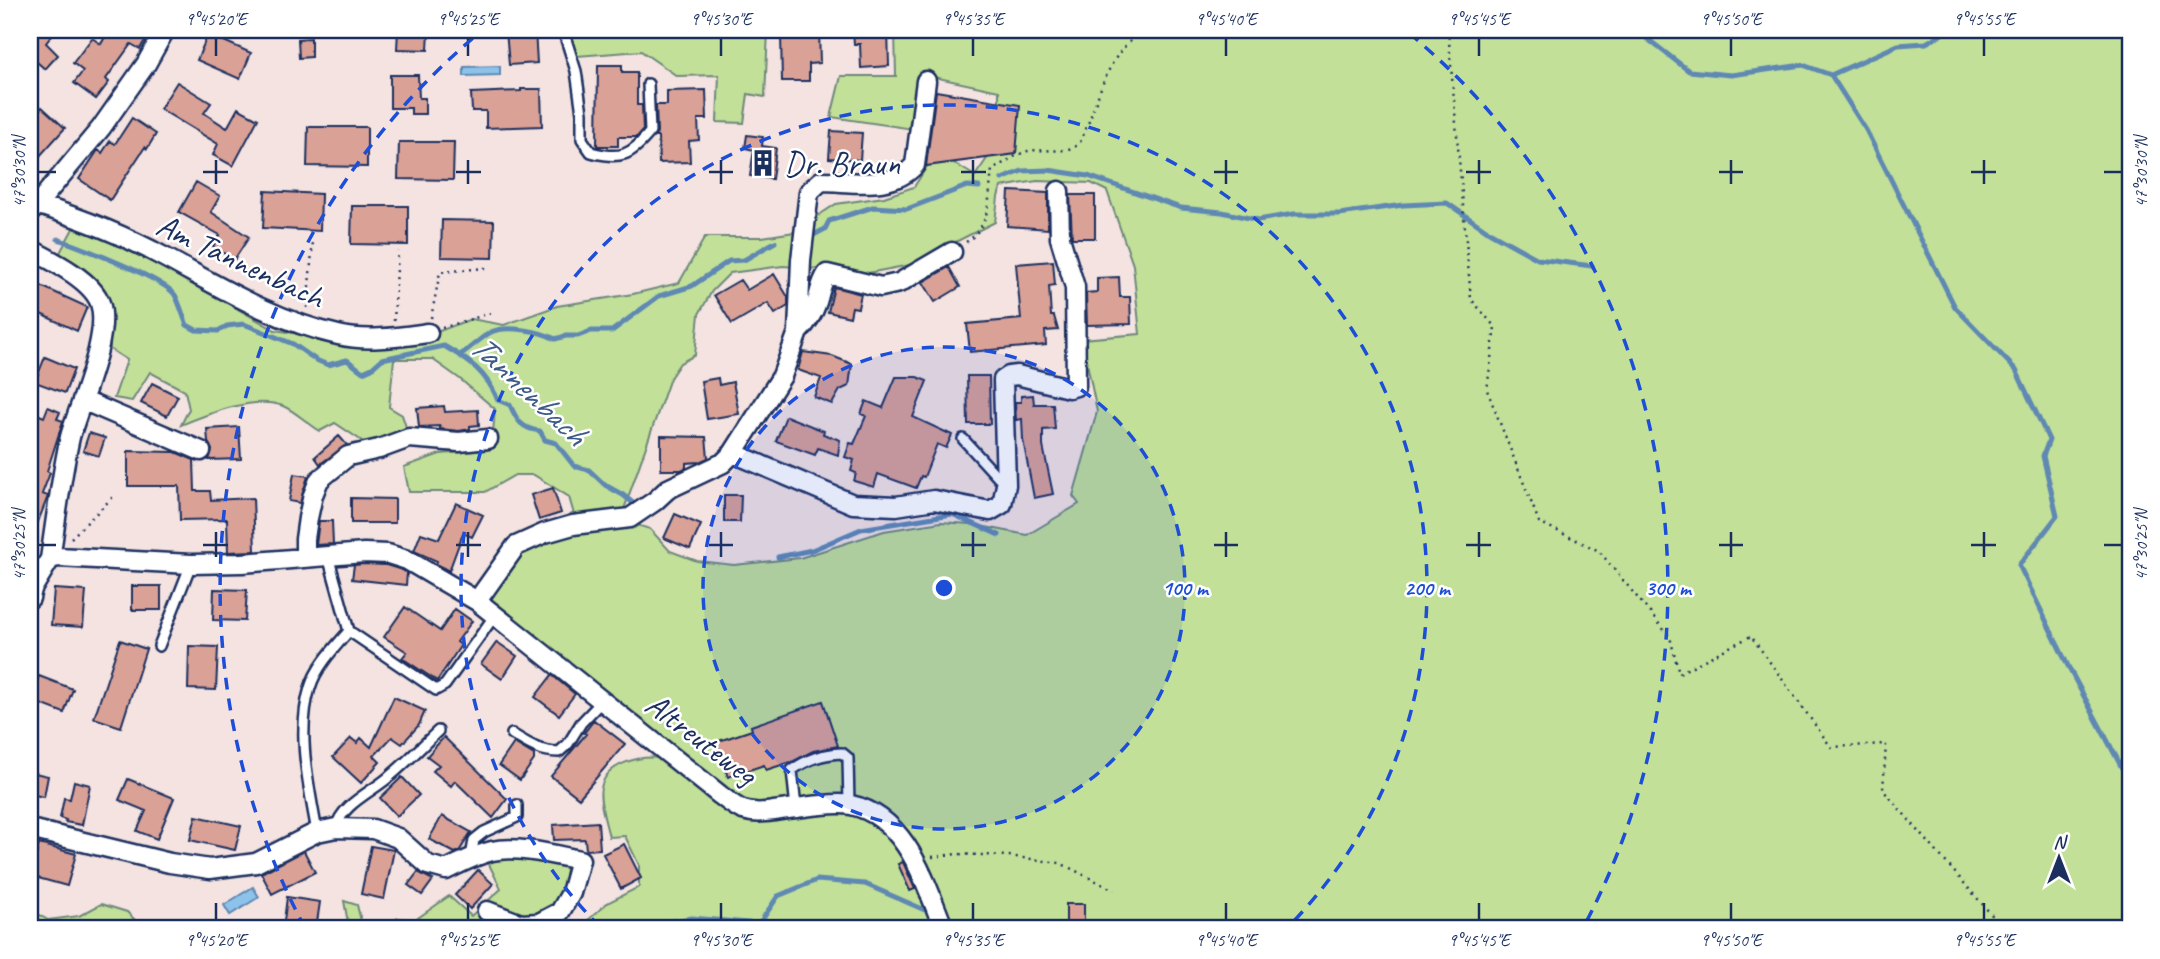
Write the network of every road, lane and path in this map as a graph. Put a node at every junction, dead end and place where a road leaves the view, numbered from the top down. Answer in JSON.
{"nodes":[{"id":1,"x":165,"y":30,"type":"edge"},
{"id":2,"x":563,"y":30,"type":"edge"},
{"id":3,"x":1149,"y":30,"type":"edge"},
{"id":4,"x":1448,"y":30,"type":"edge"},
{"id":5,"x":926,"y":81,"type":"dead end"},
{"id":6,"x":648,"y":84,"type":"dead end"},
{"id":7,"x":1059,"y":191,"type":"dead end"},
{"id":8,"x":33,"y":208,"type":"edge"},
{"id":9,"x":313,"y":242,"type":"dead end"},
{"id":10,"x":30,"y":249,"type":"edge"},
{"id":11,"x":398,"y":251,"type":"dead end"},
{"id":12,"x":952,"y":252,"type":"joint"},
{"id":13,"x":485,"y":262,"type":"dead end"},
{"id":14,"x":494,"y":312,"type":"dead end"},
{"id":15,"x":306,"y":325,"type":"junction"},
{"id":16,"x":798,"y":332,"type":"junction"},
{"id":17,"x":428,"y":333,"type":"junction"},
{"id":18,"x":393,"y":338,"type":"junction"},
{"id":19,"x":82,"y":400,"type":"junction"},
{"id":20,"x":488,"y":439,"type":"dead end"},
{"id":21,"x":963,"y":439,"type":"dead end"},
{"id":22,"x":201,"y":451,"type":"dead end"},
{"id":23,"x":733,"y":453,"type":"junction"},
{"id":24,"x":1006,"y":485,"type":"junction"},
{"id":25,"x":116,"y":494,"type":"dead end"},
{"id":26,"x":71,"y":537,"type":"dead end"},
{"id":27,"x":328,"y":556,"type":"junction"},
{"id":28,"x":305,"y":558,"type":"junction"},
{"id":29,"x":50,"y":559,"type":"junction"},
{"id":30,"x":191,"y":564,"type":"junction"},
{"id":31,"x":30,"y":598,"type":"edge"},
{"id":32,"x":477,"y":601,"type":"junction"},
{"id":33,"x":495,"y":615,"type":"junction"},
{"id":34,"x":349,"y":631,"type":"junction"},
{"id":35,"x":159,"y":646,"type":"dead end"},
{"id":36,"x":603,"y":700,"type":"junction"},
{"id":37,"x":438,"y":731,"type":"dead end"},
{"id":38,"x":512,"y":734,"type":"dead end"},
{"id":39,"x":517,"y":804,"type":"dead end"},
{"id":40,"x":849,"y":804,"type":"junction"},
{"id":41,"x":796,"y":808,"type":"junction"},
{"id":42,"x":336,"y":828,"type":"junction"},
{"id":43,"x":30,"y":829,"type":"edge"},
{"id":44,"x":317,"y":832,"type":"junction"},
{"id":45,"x":471,"y":857,"type":"junction"},
{"id":46,"x":914,"y":860,"type":"junction"},
{"id":47,"x":1114,"y":890,"type":"dead end"},
{"id":48,"x":488,"y":911,"type":"dead end"},
{"id":49,"x":940,"y":920,"type":"edge"},
{"id":50,"x":2004,"y":929,"type":"edge"}],
"edges":[{"from":1,"to":8,"type":"street"},
{"from":2,"to":6,"type":"lane"},
{"from":3,"to":12,"type":"path"},
{"from":4,"to":50,"type":"path"},
{"from":5,"to":16,"type":"street"},
{"from":7,"to":24,"type":"street"},
{"from":8,"to":15,"type":"street","name":"Am Tannenbach"},
{"from":9,"to":15,"type":"path"},
{"from":10,"to":19,"type":"street"},
{"from":11,"to":18,"type":"path"},
{"from":12,"to":16,"type":"street"},
{"from":13,"to":17,"type":"path"},
{"from":14,"to":17,"type":"path"},
{"from":15,"to":18,"type":"street","name":"Am Tannenbach"},
{"from":16,"to":23,"type":"street"},
{"from":17,"to":18,"type":"street","name":"Am Tannenbach"},
{"from":19,"to":22,"type":"street"},
{"from":19,"to":29,"type":"street"},
{"from":20,"to":28,"type":"street"},
{"from":21,"to":24,"type":"lane"},
{"from":23,"to":24,"type":"street"},
{"from":23,"to":32,"type":"street"},
{"from":25,"to":26,"type":"path"},
{"from":27,"to":28,"type":"street","name":"Altreuteweg"},
{"from":27,"to":32,"type":"street","name":"Altreuteweg"},
{"from":27,"to":34,"type":"lane"},
{"from":28,"to":30,"type":"street","name":"Altreuteweg"},
{"from":29,"to":30,"type":"street","name":"Altreuteweg"},
{"from":29,"to":31,"type":"street"},
{"from":30,"to":35,"type":"lane"},
{"from":32,"to":33,"type":"street","name":"Altreuteweg"},
{"from":33,"to":34,"type":"lane"},
{"from":33,"to":36,"type":"street","name":"Altreuteweg"},
{"from":34,"to":44,"type":"lane"},
{"from":36,"to":38,"type":"lane"},
{"from":36,"to":41,"type":"street","name":"Altreuteweg"},
{"from":37,"to":42,"type":"lane"},
{"from":39,"to":45,"type":"lane"},
{"from":40,"to":41,"type":"street","name":"Altreuteweg"},
{"from":40,"to":41,"type":"lane"},
{"from":40,"to":46,"type":"street","name":"Altreuteweg"},
{"from":42,"to":44,"type":"street"},
{"from":42,"to":45,"type":"street"},
{"from":43,"to":44,"type":"street"},
{"from":45,"to":48,"type":"street"},
{"from":46,"to":47,"type":"path"},
{"from":46,"to":49,"type":"street","name":"Altreuteweg"}]}
